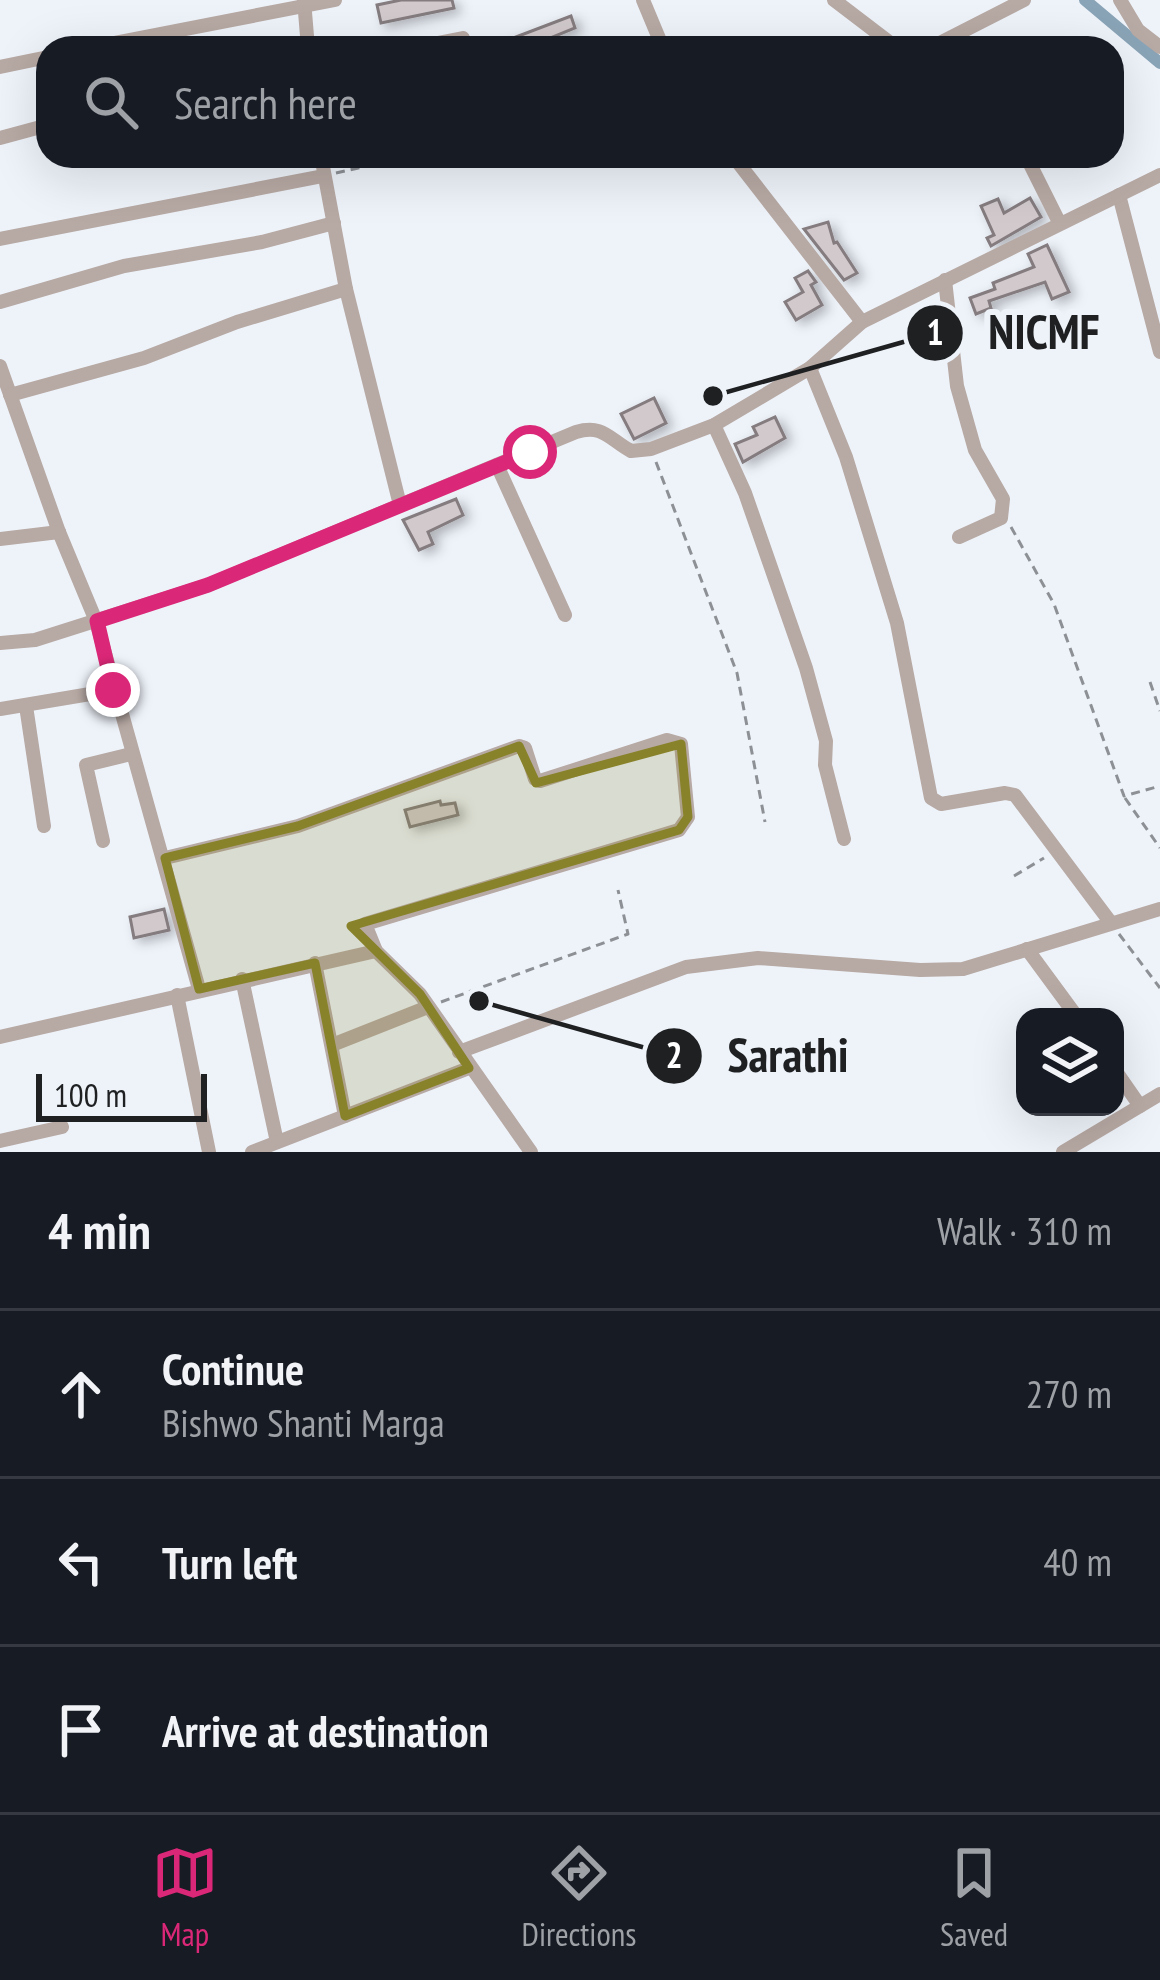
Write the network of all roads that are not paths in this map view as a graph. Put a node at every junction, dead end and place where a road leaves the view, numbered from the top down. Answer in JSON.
{"nodes":[{"id":1,"x":335,"y":0,"type":"edge"},
{"id":2,"x":643,"y":0,"type":"edge"},
{"id":3,"x":834,"y":0,"type":"edge"},
{"id":4,"x":1024,"y":0,"type":"edge"},
{"id":5,"x":1120,"y":0,"type":"edge"},
{"id":6,"x":305,"y":4,"type":"edge"},
{"id":7,"x":147,"y":36,"type":"edge"},
{"id":8,"x":307,"y":36,"type":"edge"},
{"id":9,"x":658,"y":36,"type":"edge"},
{"id":10,"x":881,"y":36,"type":"edge"},
{"id":11,"x":954,"y":36,"type":"edge"},
{"id":12,"x":1160,"y":47,"type":"edge"},
{"id":13,"x":36,"y":60,"type":"edge"},
{"id":14,"x":0,"y":67,"type":"edge"},
{"id":15,"x":36,"y":128,"type":"edge"},
{"id":16,"x":0,"y":138,"type":"edge"},
{"id":17,"x":322,"y":168,"type":"edge"},
{"id":18,"x":742,"y":168,"type":"edge"},
{"id":19,"x":1032,"y":168,"type":"edge"},
{"id":20,"x":1160,"y":175,"type":"edge"},
{"id":21,"x":323,"y":176,"type":"junction"},
{"id":22,"x":1119,"y":195,"type":"junction"},
{"id":23,"x":1059,"y":222,"type":"junction"},
{"id":24,"x":334,"y":223,"type":"junction"},
{"id":25,"x":0,"y":239,"type":"edge"},
{"id":26,"x":945,"y":280,"type":"junction"},
{"id":27,"x":346,"y":289,"type":"junction"},
{"id":28,"x":0,"y":302,"type":"edge"},
{"id":29,"x":862,"y":322,"type":"junction"},
{"id":30,"x":1160,"y":352,"type":"edge"},
{"id":31,"x":0,"y":366,"type":"edge"},
{"id":32,"x":810,"y":368,"type":"junction"},
{"id":33,"x":10,"y":395,"type":"junction"},
{"id":34,"x":714,"y":425,"type":"junction"},
{"id":35,"x":497,"y":465,"type":"junction"},
{"id":36,"x":400,"y":505,"type":"junction"},
{"id":37,"x":58,"y":532,"type":"junction"},
{"id":38,"x":959,"y":537,"type":"dead end"},
{"id":39,"x":0,"y":539,"type":"edge"},
{"id":40,"x":565,"y":615,"type":"dead end"},
{"id":41,"x":97,"y":621,"type":"junction"},
{"id":42,"x":0,"y":643,"type":"edge"},
{"id":43,"x":113,"y":690,"type":"junction"},
{"id":44,"x":26,"y":706,"type":"junction"},
{"id":45,"x":0,"y":710,"type":"edge"},
{"id":46,"x":130,"y":754,"type":"junction"},
{"id":47,"x":44,"y":826,"type":"dead end"},
{"id":48,"x":844,"y":839,"type":"dead end"},
{"id":49,"x":103,"y":842,"type":"dead end"},
{"id":50,"x":165,"y":858,"type":"junction"},
{"id":51,"x":1160,"y":909,"type":"edge"},
{"id":52,"x":1111,"y":923,"type":"junction"},
{"id":53,"x":1027,"y":949,"type":"junction"},
{"id":54,"x":376,"y":951,"type":"junction"},
{"id":55,"x":315,"y":963,"type":"junction"},
{"id":56,"x":242,"y":979,"type":"junction"},
{"id":57,"x":199,"y":988,"type":"junction"},
{"id":58,"x":177,"y":995,"type":"junction"},
{"id":59,"x":428,"y":1006,"type":"junction"},
{"id":60,"x":1070,"y":1008,"type":"edge"},
{"id":61,"x":0,"y":1036,"type":"edge"},
{"id":62,"x":332,"y":1045,"type":"junction"},
{"id":63,"x":459,"y":1052,"type":"junction"},
{"id":64,"x":469,"y":1068,"type":"junction"},
{"id":65,"x":1124,"y":1083,"type":"edge"},
{"id":66,"x":1160,"y":1094,"type":"edge"},
{"id":67,"x":1140,"y":1106,"type":"junction"},
{"id":68,"x":345,"y":1116,"type":"junction"},
{"id":69,"x":62,"y":1127,"type":"dead end"},
{"id":70,"x":0,"y":1141,"type":"edge"},
{"id":71,"x":278,"y":1142,"type":"junction"},
{"id":72,"x":209,"y":1152,"type":"edge"},
{"id":73,"x":252,"y":1152,"type":"edge"},
{"id":74,"x":531,"y":1152,"type":"edge"},
{"id":75,"x":1063,"y":1152,"type":"edge"}],
"edges":[{"from":1,"to":6,"type":"street"},
{"from":2,"to":9,"type":"street"},
{"from":3,"to":10,"type":"street"},
{"from":4,"to":11,"type":"street"},
{"from":5,"to":12,"type":"street"},
{"from":6,"to":7,"type":"street"},
{"from":6,"to":8,"type":"street"},
{"from":13,"to":14,"type":"street"},
{"from":15,"to":16,"type":"street"},
{"from":17,"to":21,"type":"street"},
{"from":18,"to":29,"type":"street"},
{"from":19,"to":23,"type":"street"},
{"from":20,"to":22,"type":"street"},
{"from":21,"to":24,"type":"street"},
{"from":21,"to":25,"type":"street"},
{"from":22,"to":23,"type":"street"},
{"from":22,"to":30,"type":"street"},
{"from":23,"to":26,"type":"street"},
{"from":24,"to":27,"type":"street"},
{"from":24,"to":28,"type":"street"},
{"from":26,"to":29,"type":"street"},
{"from":26,"to":38,"type":"street"},
{"from":27,"to":33,"type":"street"},
{"from":27,"to":36,"type":"street"},
{"from":29,"to":32,"type":"street"},
{"from":31,"to":33,"type":"street"},
{"from":32,"to":34,"type":"street"},
{"from":32,"to":52,"type":"street"},
{"from":33,"to":37,"type":"street"},
{"from":34,"to":35,"type":"street"},
{"from":34,"to":48,"type":"street"},
{"from":35,"to":36,"type":"street"},
{"from":35,"to":40,"type":"street"},
{"from":36,"to":41,"type":"street"},
{"from":37,"to":39,"type":"street"},
{"from":37,"to":41,"type":"street"},
{"from":41,"to":42,"type":"street"},
{"from":41,"to":43,"type":"street"},
{"from":43,"to":44,"type":"street"},
{"from":43,"to":46,"type":"street"},
{"from":44,"to":45,"type":"street"},
{"from":44,"to":47,"type":"street"},
{"from":46,"to":49,"type":"street"},
{"from":46,"to":50,"type":"street"},
{"from":50,"to":54,"type":"street"},
{"from":50,"to":57,"type":"street"},
{"from":51,"to":52,"type":"street"},
{"from":52,"to":53,"type":"street"},
{"from":53,"to":60,"type":"street"},
{"from":53,"to":63,"type":"street"},
{"from":54,"to":55,"type":"street"},
{"from":54,"to":59,"type":"street"},
{"from":55,"to":56,"type":"street"},
{"from":55,"to":62,"type":"street"},
{"from":56,"to":57,"type":"street"},
{"from":56,"to":71,"type":"street"},
{"from":57,"to":58,"type":"street"},
{"from":58,"to":61,"type":"street"},
{"from":58,"to":72,"type":"street"},
{"from":59,"to":62,"type":"street"},
{"from":59,"to":63,"type":"street"},
{"from":62,"to":68,"type":"street"},
{"from":63,"to":64,"type":"street"},
{"from":64,"to":68,"type":"street"},
{"from":64,"to":74,"type":"street"},
{"from":65,"to":67,"type":"street"},
{"from":66,"to":67,"type":"street"},
{"from":67,"to":75,"type":"street"},
{"from":68,"to":71,"type":"street"},
{"from":69,"to":70,"type":"street"},
{"from":71,"to":73,"type":"street"}]}
